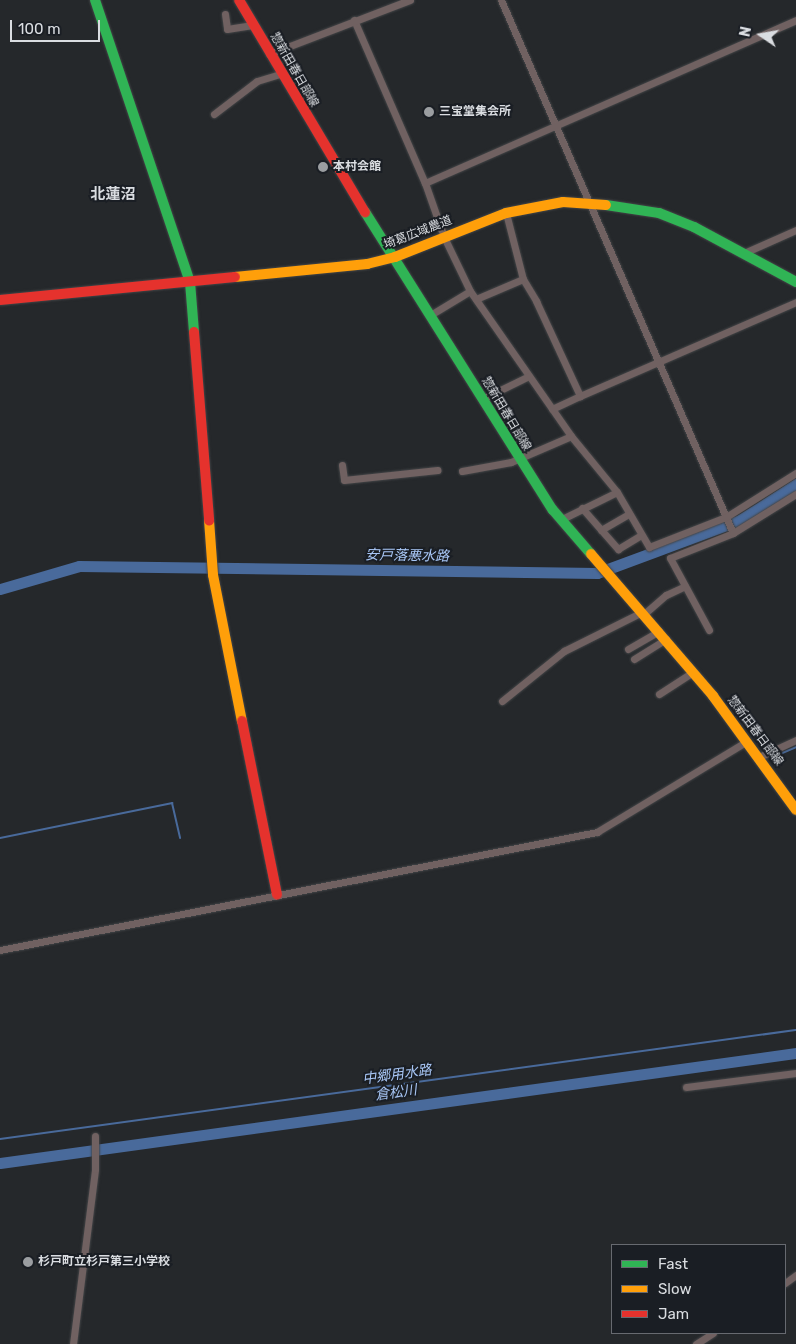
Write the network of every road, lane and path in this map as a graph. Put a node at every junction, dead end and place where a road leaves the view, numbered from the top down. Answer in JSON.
{"nodes":[{"id":1,"x":95,"y":0,"type":"edge"},
{"id":2,"x":240,"y":0,"type":"edge"},
{"id":3,"x":410,"y":0,"type":"edge"},
{"id":4,"x":501,"y":0,"type":"edge"},
{"id":5,"x":225,"y":14,"type":"dead end"},
{"id":6,"x":354,"y":20,"type":"junction"},
{"id":7,"x":796,"y":20,"type":"edge"},
{"id":8,"x":253,"y":25,"type":"junction"},
{"id":9,"x":270,"y":54,"type":"junction"},
{"id":10,"x":280,"y":74,"type":"junction"},
{"id":11,"x":214,"y":114,"type":"dead end"},
{"id":12,"x":556,"y":125,"type":"junction"},
{"id":13,"x":425,"y":183,"type":"junction"},
{"id":14,"x":591,"y":202,"type":"junction"},
{"id":15,"x":506,"y":213,"type":"junction"},
{"id":16,"x":796,"y":230,"type":"edge"},
{"id":17,"x":444,"y":237,"type":"junction"},
{"id":18,"x":744,"y":253,"type":"junction"},
{"id":19,"x":395,"y":257,"type":"junction"},
{"id":20,"x":523,"y":279,"type":"junction"},
{"id":21,"x":190,"y":282,"type":"junction"},
{"id":22,"x":796,"y":282,"type":"edge"},
{"id":23,"x":470,"y":291,"type":"junction"},
{"id":24,"x":476,"y":299,"type":"junction"},
{"id":25,"x":0,"y":300,"type":"edge"},
{"id":26,"x":796,"y":302,"type":"edge"},
{"id":27,"x":432,"y":314,"type":"junction"},
{"id":28,"x":660,"y":362,"type":"junction"},
{"id":29,"x":530,"y":376,"type":"junction"},
{"id":30,"x":580,"y":396,"type":"junction"},
{"id":31,"x":482,"y":399,"type":"junction"},
{"id":32,"x":552,"y":409,"type":"junction"},
{"id":33,"x":571,"y":436,"type":"junction"},
{"id":34,"x":518,"y":459,"type":"junction"},
{"id":35,"x":342,"y":465,"type":"dead end"},
{"id":36,"x":437,"y":470,"type":"dead end"},
{"id":37,"x":462,"y":472,"type":"dead end"},
{"id":38,"x":796,"y":473,"type":"edge"},
{"id":39,"x":617,"y":492,"type":"junction"},
{"id":40,"x":796,"y":494,"type":"edge"},
{"id":41,"x":582,"y":508,"type":"junction"},
{"id":42,"x":629,"y":514,"type":"junction"},
{"id":43,"x":726,"y":517,"type":"junction"},
{"id":44,"x":562,"y":519,"type":"junction"},
{"id":45,"x":601,"y":530,"type":"junction"},
{"id":46,"x":733,"y":533,"type":"junction"},
{"id":47,"x":641,"y":535,"type":"junction"},
{"id":48,"x":686,"y":586,"type":"junction"},
{"id":49,"x":643,"y":613,"type":"junction"},
{"id":50,"x":709,"y":630,"type":"dead end"},
{"id":51,"x":659,"y":631,"type":"junction"},
{"id":52,"x":666,"y":639,"type":"junction"},
{"id":53,"x":628,"y":649,"type":"dead end"},
{"id":54,"x":634,"y":659,"type":"dead end"},
{"id":55,"x":694,"y":672,"type":"junction"},
{"id":56,"x":659,"y":694,"type":"dead end"},
{"id":57,"x":502,"y":701,"type":"dead end"},
{"id":58,"x":796,"y":740,"type":"edge"},
{"id":59,"x":747,"y":741,"type":"junction"},
{"id":60,"x":759,"y":757,"type":"junction"},
{"id":61,"x":796,"y":810,"type":"edge"},
{"id":62,"x":277,"y":895,"type":"junction"},
{"id":63,"x":0,"y":950,"type":"edge"},
{"id":64,"x":796,"y":1073,"type":"edge"},
{"id":65,"x":686,"y":1087,"type":"dead end"},
{"id":66,"x":94,"y":1136,"type":"dead end"},
{"id":67,"x":710,"y":1334,"type":"edge"},
{"id":68,"x":72,"y":1344,"type":"edge"},
{"id":69,"x":696,"y":1344,"type":"edge"},
{"id":70,"x":712,"y":1344,"type":"edge"}],
"edges":[{"from":1,"to":21,"type":"street"},
{"from":2,"to":8,"type":"street","name":"惣新田春日部線"},
{"from":3,"to":6,"type":"street"},
{"from":4,"to":12,"type":"street"},
{"from":5,"to":8,"type":"street"},
{"from":6,"to":9,"type":"street"},
{"from":6,"to":13,"type":"street"},
{"from":7,"to":12,"type":"street"},
{"from":8,"to":9,"type":"street","name":"惣新田春日部線"},
{"from":9,"to":10,"type":"street","name":"惣新田春日部線"},
{"from":10,"to":11,"type":"street"},
{"from":10,"to":19,"type":"street","name":"惣新田春日部線"},
{"from":12,"to":13,"type":"street"},
{"from":12,"to":14,"type":"street"},
{"from":13,"to":17,"type":"street"},
{"from":14,"to":15,"type":"street","name":"埼葛広域農道"},
{"from":14,"to":18,"type":"street","name":"埼葛広域農道"},
{"from":14,"to":28,"type":"street"},
{"from":15,"to":17,"type":"street","name":"埼葛広域農道"},
{"from":15,"to":20,"type":"street"},
{"from":16,"to":18,"type":"street"},
{"from":17,"to":19,"type":"street","name":"埼葛広域農道"},
{"from":17,"to":23,"type":"street"},
{"from":18,"to":22,"type":"street","name":"埼葛広域農道"},
{"from":19,"to":21,"type":"street","name":"埼葛広域農道"},
{"from":19,"to":27,"type":"street","name":"惣新田春日部線"},
{"from":20,"to":24,"type":"street"},
{"from":20,"to":30,"type":"street"},
{"from":21,"to":25,"type":"street","name":"埼葛広域農道"},
{"from":21,"to":62,"type":"street"},
{"from":23,"to":24,"type":"street"},
{"from":23,"to":27,"type":"street"},
{"from":24,"to":29,"type":"street"},
{"from":26,"to":28,"type":"street"},
{"from":27,"to":31,"type":"street","name":"惣新田春日部線"},
{"from":28,"to":30,"type":"street"},
{"from":28,"to":43,"type":"street"},
{"from":29,"to":31,"type":"street"},
{"from":29,"to":32,"type":"street"},
{"from":30,"to":32,"type":"street"},
{"from":31,"to":34,"type":"street","name":"惣新田春日部線"},
{"from":32,"to":33,"type":"street"},
{"from":33,"to":34,"type":"street"},
{"from":33,"to":39,"type":"street"},
{"from":34,"to":37,"type":"street"},
{"from":34,"to":44,"type":"street","name":"惣新田春日部線"},
{"from":35,"to":36,"type":"street"},
{"from":38,"to":43,"type":"street"},
{"from":39,"to":41,"type":"street"},
{"from":39,"to":42,"type":"street"},
{"from":40,"to":46,"type":"street"},
{"from":41,"to":44,"type":"street"},
{"from":41,"to":45,"type":"street"},
{"from":42,"to":45,"type":"street"},
{"from":42,"to":47,"type":"street"},
{"from":43,"to":46,"type":"street"},
{"from":43,"to":47,"type":"street"},
{"from":44,"to":49,"type":"street","name":"惣新田春日部線"},
{"from":45,"to":47,"type":"street"},
{"from":46,"to":48,"type":"street"},
{"from":48,"to":49,"type":"street"},
{"from":48,"to":50,"type":"street"},
{"from":49,"to":51,"type":"street","name":"惣新田春日部線"},
{"from":49,"to":57,"type":"street"},
{"from":51,"to":52,"type":"street","name":"惣新田春日部線"},
{"from":51,"to":53,"type":"street"},
{"from":52,"to":54,"type":"street"},
{"from":52,"to":55,"type":"street","name":"惣新田春日部線"},
{"from":55,"to":56,"type":"street"},
{"from":55,"to":59,"type":"street","name":"惣新田春日部線"},
{"from":58,"to":60,"type":"street"},
{"from":59,"to":60,"type":"street","name":"惣新田春日部線"},
{"from":59,"to":62,"type":"street"},
{"from":60,"to":61,"type":"street","name":"惣新田春日部線"},
{"from":62,"to":63,"type":"street"},
{"from":64,"to":65,"type":"street"},
{"from":66,"to":68,"type":"street"},
{"from":67,"to":69,"type":"street"},
{"from":67,"to":70,"type":"street"}]}
